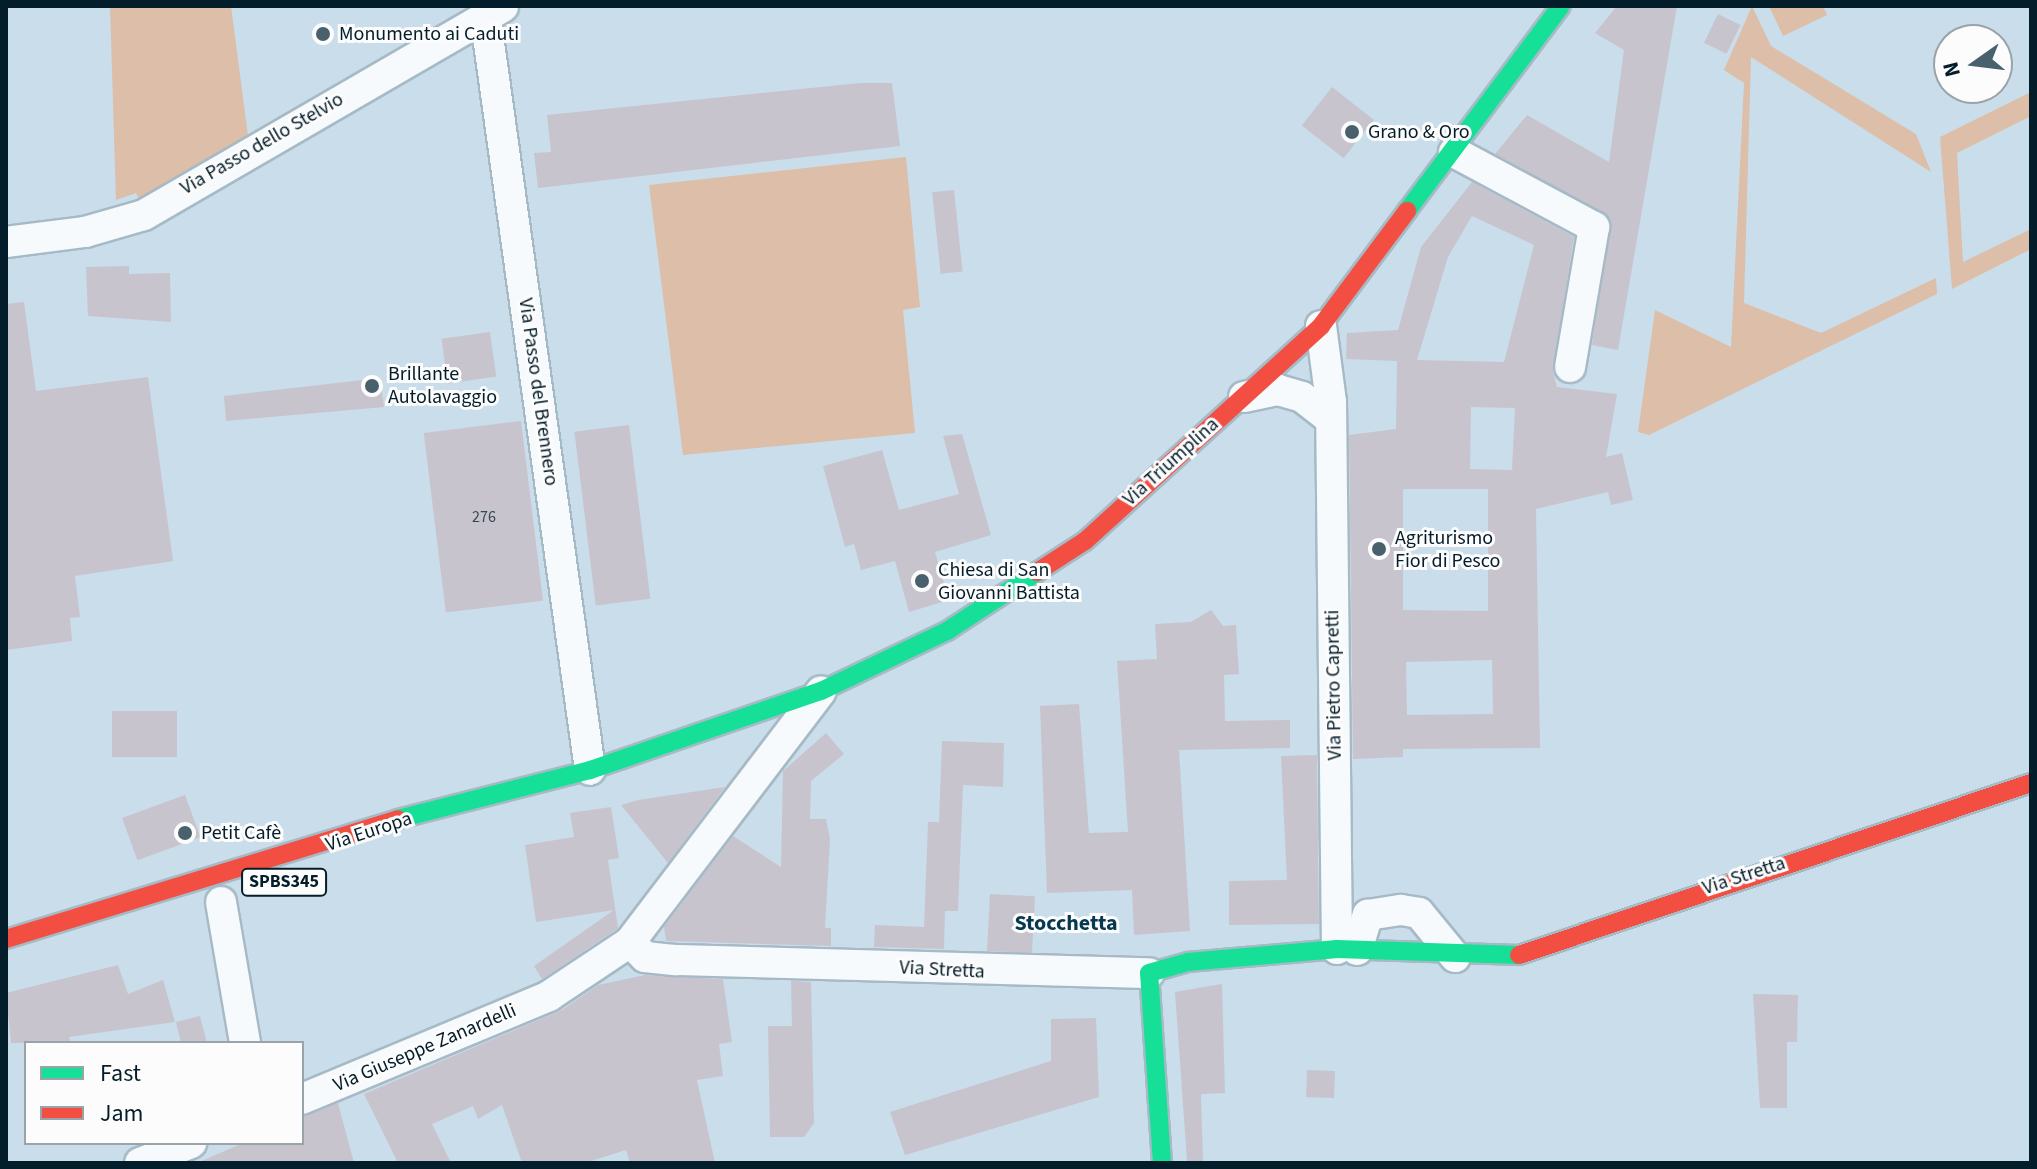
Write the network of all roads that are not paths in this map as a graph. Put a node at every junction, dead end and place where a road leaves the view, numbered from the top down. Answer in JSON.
{"nodes":[{"id":1,"x":1561,"y":6,"type":"edge"},
{"id":2,"x":495,"y":10,"type":"edge"},
{"id":3,"x":1454,"y":152,"type":"junction"},
{"id":4,"x":6,"y":242,"type":"edge"},
{"id":5,"x":1321,"y":326,"type":"junction"},
{"id":6,"x":1570,"y":367,"type":"dead end"},
{"id":7,"x":1242,"y":397,"type":"junction"},
{"id":8,"x":1331,"y":420,"type":"junction"},
{"id":9,"x":821,"y":691,"type":"junction"},
{"id":10,"x":590,"y":770,"type":"junction"},
{"id":11,"x":556,"y":780,"type":"junction"},
{"id":12,"x":2031,"y":783,"type":"edge"},
{"id":13,"x":442,"y":831,"type":"dead end"},
{"id":14,"x":218,"y":903,"type":"dead end"},
{"id":15,"x":6,"y":939,"type":"edge"},
{"id":16,"x":630,"y":942,"type":"junction"},
{"id":17,"x":1347,"y":950,"type":"junction"},
{"id":18,"x":1455,"y":957,"type":"junction"},
{"id":19,"x":1149,"y":973,"type":"junction"},
{"id":20,"x":245,"y":1041,"type":"edge"},
{"id":21,"x":304,"y":1098,"type":"edge"},
{"id":22,"x":186,"y":1145,"type":"edge"},
{"id":23,"x":140,"y":1163,"type":"edge"},
{"id":24,"x":1162,"y":1163,"type":"edge"}],
"edges":[{"from":1,"to":3,"type":"main road","name":"Via Triumplina"},
{"from":2,"to":4,"type":"street","name":"Via Passo dello Stelvio"},
{"from":2,"to":10,"type":"street","name":"Via Passo del Brennero"},
{"from":3,"to":5,"type":"main road","name":"Via Triumplina"},
{"from":3,"to":6,"type":"street"},
{"from":5,"to":7,"type":"main road","name":"Via Triumplina"},
{"from":5,"to":8,"type":"street","name":"Via Pietro Capretti"},
{"from":7,"to":8,"type":"street"},
{"from":7,"to":9,"type":"main road","name":"Via Triumplina"},
{"from":8,"to":17,"type":"street","name":"Via Pietro Capretti"},
{"from":9,"to":10,"type":"main road","name":"Via Triumplina"},
{"from":9,"to":16,"type":"street","name":"Via Triumplina"},
{"from":10,"to":11,"type":"main road","name":"Via Europa","number":"SPBS345"},
{"from":11,"to":13,"type":"main road","name":"Via Europa","number":"SPBS345"},
{"from":11,"to":15,"type":"main road","name":"Via Europa","number":"SPBS345"},
{"from":12,"to":18,"type":"main road","name":"Via Stretta"},
{"from":14,"to":20,"type":"street"},
{"from":16,"to":19,"type":"street","name":"Via Stretta"},
{"from":16,"to":21,"type":"street","name":"Via Giuseppe Zanardelli"},
{"from":17,"to":18,"type":"main road","name":"Via Stretta"},
{"from":17,"to":18,"type":"street"},
{"from":17,"to":19,"type":"main road","name":"Via Stretta"},
{"from":19,"to":24,"type":"main road"},
{"from":22,"to":23,"type":"street"}]}
